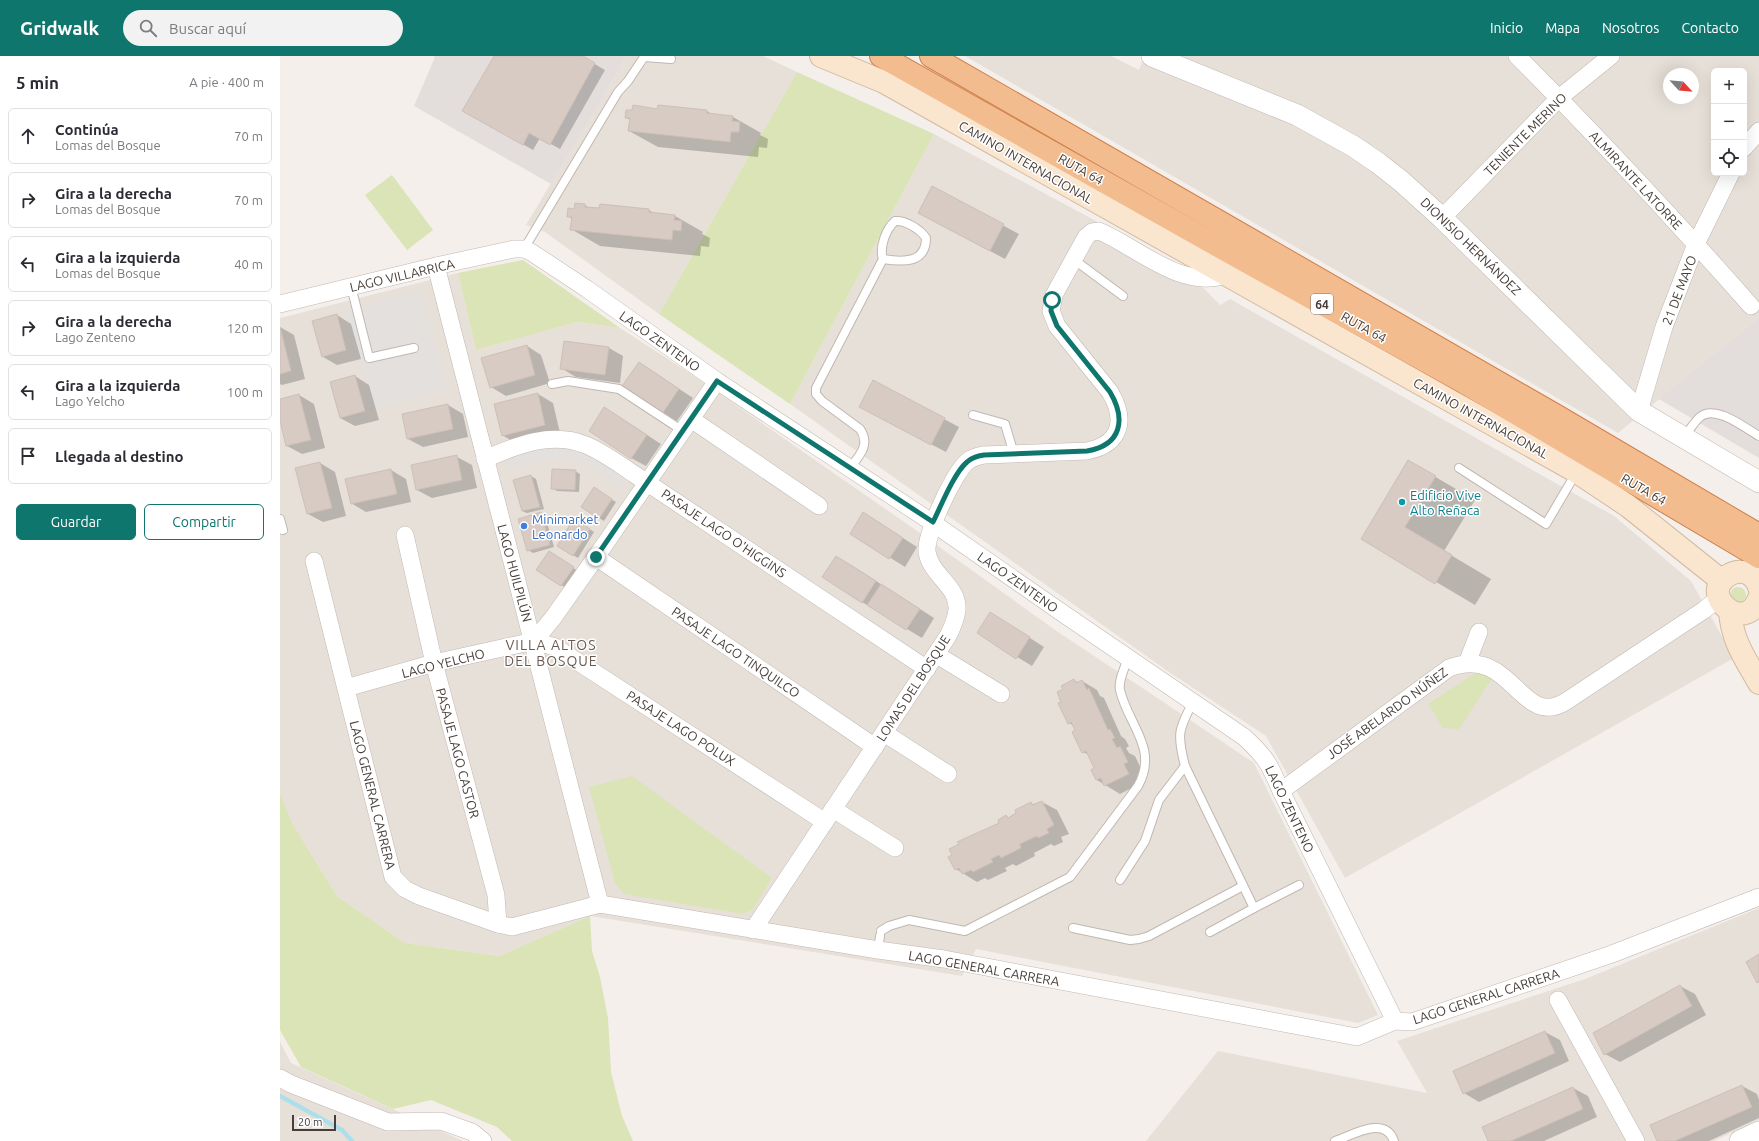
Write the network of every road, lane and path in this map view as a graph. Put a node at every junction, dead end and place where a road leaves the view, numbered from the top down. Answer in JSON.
{"nodes":[{"id":1,"x":821,"y":56,"type":"edge"},
{"id":2,"x":881,"y":56,"type":"edge"},
{"id":3,"x":931,"y":56,"type":"edge"},
{"id":4,"x":1152,"y":56,"type":"edge"},
{"id":5,"x":1517,"y":56,"type":"edge"},
{"id":6,"x":1611,"y":56,"type":"edge"},
{"id":7,"x":671,"y":58,"type":"dead end"},
{"id":8,"x":1559,"y":98,"type":"junction"},
{"id":9,"x":1759,"y":131,"type":"edge"},
{"id":10,"x":1747,"y":145,"type":"edge"},
{"id":11,"x":1730,"y":176,"type":"edge"},
{"id":12,"x":1442,"y":218,"type":"junction"},
{"id":13,"x":1696,"y":244,"type":"junction"},
{"id":14,"x":524,"y":249,"type":"junction"},
{"id":15,"x":883,"y":259,"type":"junction"},
{"id":16,"x":1073,"y":259,"type":"junction"},
{"id":17,"x":436,"y":266,"type":"junction"},
{"id":18,"x":1226,"y":275,"type":"junction"},
{"id":19,"x":351,"y":286,"type":"junction"},
{"id":20,"x":1123,"y":296,"type":"dead end"},
{"id":21,"x":280,"y":304,"type":"edge"},
{"id":22,"x":1755,"y":309,"type":"edge"},
{"id":23,"x":414,"y":348,"type":"dead end"},
{"id":24,"x":717,"y":381,"type":"junction"},
{"id":25,"x":552,"y":384,"type":"dead end"},
{"id":26,"x":1639,"y":411,"type":"junction"},
{"id":27,"x":973,"y":415,"type":"dead end"},
{"id":28,"x":687,"y":425,"type":"junction"},
{"id":29,"x":1759,"y":436,"type":"edge"},
{"id":30,"x":1684,"y":437,"type":"junction"},
{"id":31,"x":1014,"y":454,"type":"junction"},
{"id":32,"x":485,"y":459,"type":"junction"},
{"id":33,"x":1459,"y":468,"type":"dead end"},
{"id":34,"x":849,"y":469,"type":"junction"},
{"id":35,"x":1577,"y":472,"type":"junction"},
{"id":36,"x":646,"y":482,"type":"junction"},
{"id":37,"x":1759,"y":482,"type":"edge"},
{"id":38,"x":819,"y":506,"type":"dead end"},
{"id":39,"x":280,"y":519,"type":"edge"},
{"id":40,"x":933,"y":522,"type":"junction"},
{"id":41,"x":283,"y":530,"type":"dead end"},
{"id":42,"x":405,"y":535,"type":"dead end"},
{"id":43,"x":1759,"y":535,"type":"edge"},
{"id":44,"x":596,"y":557,"type":"junction"},
{"id":45,"x":1759,"y":557,"type":"edge"},
{"id":46,"x":314,"y":560,"type":"dead end"},
{"id":47,"x":1757,"y":590,"type":"edge"},
{"id":48,"x":1723,"y":597,"type":"junction"},
{"id":49,"x":1479,"y":632,"type":"dead end"},
{"id":50,"x":534,"y":641,"type":"junction"},
{"id":51,"x":937,"y":655,"type":"junction"},
{"id":52,"x":1128,"y":658,"type":"junction"},
{"id":53,"x":434,"y":663,"type":"junction"},
{"id":54,"x":1467,"y":663,"type":"junction"},
{"id":55,"x":927,"y":669,"type":"junction"},
{"id":56,"x":1754,"y":675,"type":"edge"},
{"id":57,"x":346,"y":688,"type":"junction"},
{"id":58,"x":1001,"y":694,"type":"dead end"},
{"id":59,"x":1193,"y":702,"type":"junction"},
{"id":60,"x":880,"y":740,"type":"junction"},
{"id":61,"x":1185,"y":766,"type":"junction"},
{"id":62,"x":948,"y":774,"type":"dead end"},
{"id":63,"x":1281,"y":791,"type":"junction"},
{"id":64,"x":829,"y":815,"type":"junction"},
{"id":65,"x":894,"y":848,"type":"dead end"},
{"id":66,"x":1120,"y":880,"type":"dead end"},
{"id":67,"x":1299,"y":885,"type":"dead end"},
{"id":68,"x":1243,"y":886,"type":"junction"},
{"id":69,"x":1759,"y":897,"type":"edge"},
{"id":70,"x":600,"y":904,"type":"junction"},
{"id":71,"x":1254,"y":908,"type":"junction"},
{"id":72,"x":498,"y":924,"type":"junction"},
{"id":73,"x":1073,"y":928,"type":"dead end"},
{"id":74,"x":753,"y":930,"type":"junction"},
{"id":75,"x":1210,"y":932,"type":"dead end"},
{"id":76,"x":880,"y":939,"type":"junction"},
{"id":77,"x":1558,"y":1000,"type":"dead end"},
{"id":78,"x":1395,"y":1021,"type":"junction"},
{"id":79,"x":280,"y":1078,"type":"edge"},
{"id":80,"x":1759,"y":1132,"type":"edge"},
{"id":81,"x":483,"y":1141,"type":"edge"},
{"id":82,"x":1335,"y":1141,"type":"edge"},
{"id":83,"x":1394,"y":1141,"type":"edge"},
{"id":84,"x":1636,"y":1141,"type":"edge"},
{"id":85,"x":1740,"y":1141,"type":"edge"}],
"edges":[{"from":1,"to":18,"type":"main road","name":"CAMINO INTERNACIONAL"},
{"from":2,"to":45,"type":"highway","name":"RUTA 64","number":"64"},
{"from":3,"to":43,"type":"highway","name":"RUTA 64","number":"64"},
{"from":4,"to":12,"type":"street","name":"DIONISIO HERNÁNDEZ"},
{"from":5,"to":8,"type":"street","name":"ALMIRANTE LATORRE"},
{"from":6,"to":8,"type":"street","name":"TENIENTE MERINO"},
{"from":7,"to":14,"type":"lane"},
{"from":8,"to":12,"type":"street","name":"TENIENTE MERINO"},
{"from":8,"to":13,"type":"street","name":"ALMIRANTE LATORRE"},
{"from":9,"to":10,"type":"street"},
{"from":11,"to":13,"type":"street","name":"21 DE MAYO"},
{"from":12,"to":26,"type":"street","name":"DIONISIO HERNÁNDEZ"},
{"from":13,"to":22,"type":"street","name":"ALMIRANTE LATORRE"},
{"from":13,"to":26,"type":"street","name":"21 DE MAYO"},
{"from":14,"to":17,"type":"street","name":"LAGO VILLARRICA"},
{"from":14,"to":24,"type":"street","name":"LAGO ZENTENO"},
{"from":15,"to":15,"type":"lane"},
{"from":15,"to":34,"type":"lane"},
{"from":16,"to":18,"type":"street","name":"LOMAS DEL BOSQUE"},
{"from":16,"to":20,"type":"lane"},
{"from":16,"to":31,"type":"street","name":"LOMAS DEL BOSQUE"},
{"from":17,"to":19,"type":"street","name":"LAGO VILLARRICA"},
{"from":17,"to":32,"type":"street","name":"LAGO HUILPILÚN"},
{"from":18,"to":35,"type":"main road","name":"CAMINO INTERNACIONAL"},
{"from":19,"to":21,"type":"street","name":"LAGO VILLARRICA"},
{"from":19,"to":23,"type":"lane"},
{"from":24,"to":28,"type":"street"},
{"from":24,"to":34,"type":"street","name":"LAGO ZENTENO"},
{"from":25,"to":28,"type":"lane"},
{"from":26,"to":30,"type":"street","name":"DIONISIO HERNÁNDEZ"},
{"from":27,"to":31,"type":"lane"},
{"from":28,"to":36,"type":"street"},
{"from":28,"to":38,"type":"street"},
{"from":29,"to":30,"type":"lane"},
{"from":30,"to":37,"type":"street","name":"DIONISIO HERNÁNDEZ"},
{"from":31,"to":40,"type":"street","name":"LOMAS DEL BOSQUE"},
{"from":32,"to":36,"type":"street","name":"PASAJE LAGO O'HIGGINS"},
{"from":32,"to":50,"type":"street","name":"LAGO HUILPILÚN"},
{"from":33,"to":35,"type":"lane"},
{"from":34,"to":40,"type":"street","name":"LAGO ZENTENO"},
{"from":35,"to":48,"type":"main road","name":"CAMINO INTERNACIONAL"},
{"from":36,"to":44,"type":"street"},
{"from":36,"to":55,"type":"street","name":"PASAJE LAGO O'HIGGINS"},
{"from":39,"to":41,"type":"lane"},
{"from":40,"to":51,"type":"street","name":"LOMAS DEL BOSQUE"},
{"from":40,"to":52,"type":"street","name":"LAGO ZENTENO"},
{"from":42,"to":53,"type":"street","name":"PASAJE LAGO CASTOR"},
{"from":44,"to":50,"type":"street"},
{"from":44,"to":60,"type":"street","name":"PASAJE LAGO TINQUILCO"},
{"from":46,"to":57,"type":"street","name":"LAGO GENERAL CARRERA"},
{"from":47,"to":48,"type":"main road"},
{"from":47,"to":48,"type":"main road"},
{"from":47,"to":56,"type":"main road"},
{"from":48,"to":54,"type":"street","name":"JOSÉ ABELARDO NÚÑEZ"},
{"from":48,"to":56,"type":"main road"},
{"from":49,"to":54,"type":"street"},
{"from":50,"to":53,"type":"street","name":"LAGO YELCHO"},
{"from":50,"to":64,"type":"street","name":"PASAJE LAGO POLUX"},
{"from":50,"to":70,"type":"street","name":"LAGO HUILPILÚN"},
{"from":51,"to":55,"type":"street","name":"LOMAS DEL BOSQUE"},
{"from":51,"to":58,"type":"street"},
{"from":52,"to":59,"type":"street","name":"LAGO ZENTENO"},
{"from":52,"to":76,"type":"lane"},
{"from":53,"to":57,"type":"street","name":"LAGO YELCHO"},
{"from":53,"to":72,"type":"street","name":"PASAJE LAGO CASTOR"},
{"from":54,"to":63,"type":"street","name":"JOSÉ ABELARDO NÚÑEZ"},
{"from":55,"to":60,"type":"street","name":"LOMAS DEL BOSQUE"},
{"from":57,"to":72,"type":"street","name":"LAGO GENERAL CARRERA"},
{"from":59,"to":61,"type":"lane"},
{"from":59,"to":63,"type":"street","name":"LAGO ZENTENO"},
{"from":60,"to":62,"type":"street","name":"PASAJE LAGO TINQUILCO"},
{"from":60,"to":64,"type":"street","name":"LOMAS DEL BOSQUE"},
{"from":61,"to":66,"type":"lane"},
{"from":61,"to":68,"type":"lane"},
{"from":63,"to":78,"type":"street","name":"LAGO ZENTENO"},
{"from":64,"to":65,"type":"street","name":"PASAJE LAGO POLUX"},
{"from":64,"to":74,"type":"street","name":"LOMAS DEL BOSQUE"},
{"from":67,"to":71,"type":"lane"},
{"from":68,"to":71,"type":"lane"},
{"from":68,"to":73,"type":"lane"},
{"from":69,"to":78,"type":"street","name":"LAGO GENERAL CARRERA"},
{"from":70,"to":72,"type":"street","name":"LAGO GENERAL CARRERA"},
{"from":70,"to":74,"type":"street","name":"LAGO GENERAL CARRERA"},
{"from":71,"to":75,"type":"lane"},
{"from":74,"to":76,"type":"street","name":"LAGO GENERAL CARRERA"},
{"from":76,"to":78,"type":"street","name":"LAGO GENERAL CARRERA"},
{"from":77,"to":84,"type":"street"},
{"from":79,"to":81,"type":"street"},
{"from":80,"to":85,"type":"street"},
{"from":82,"to":83,"type":"lane"}]}
